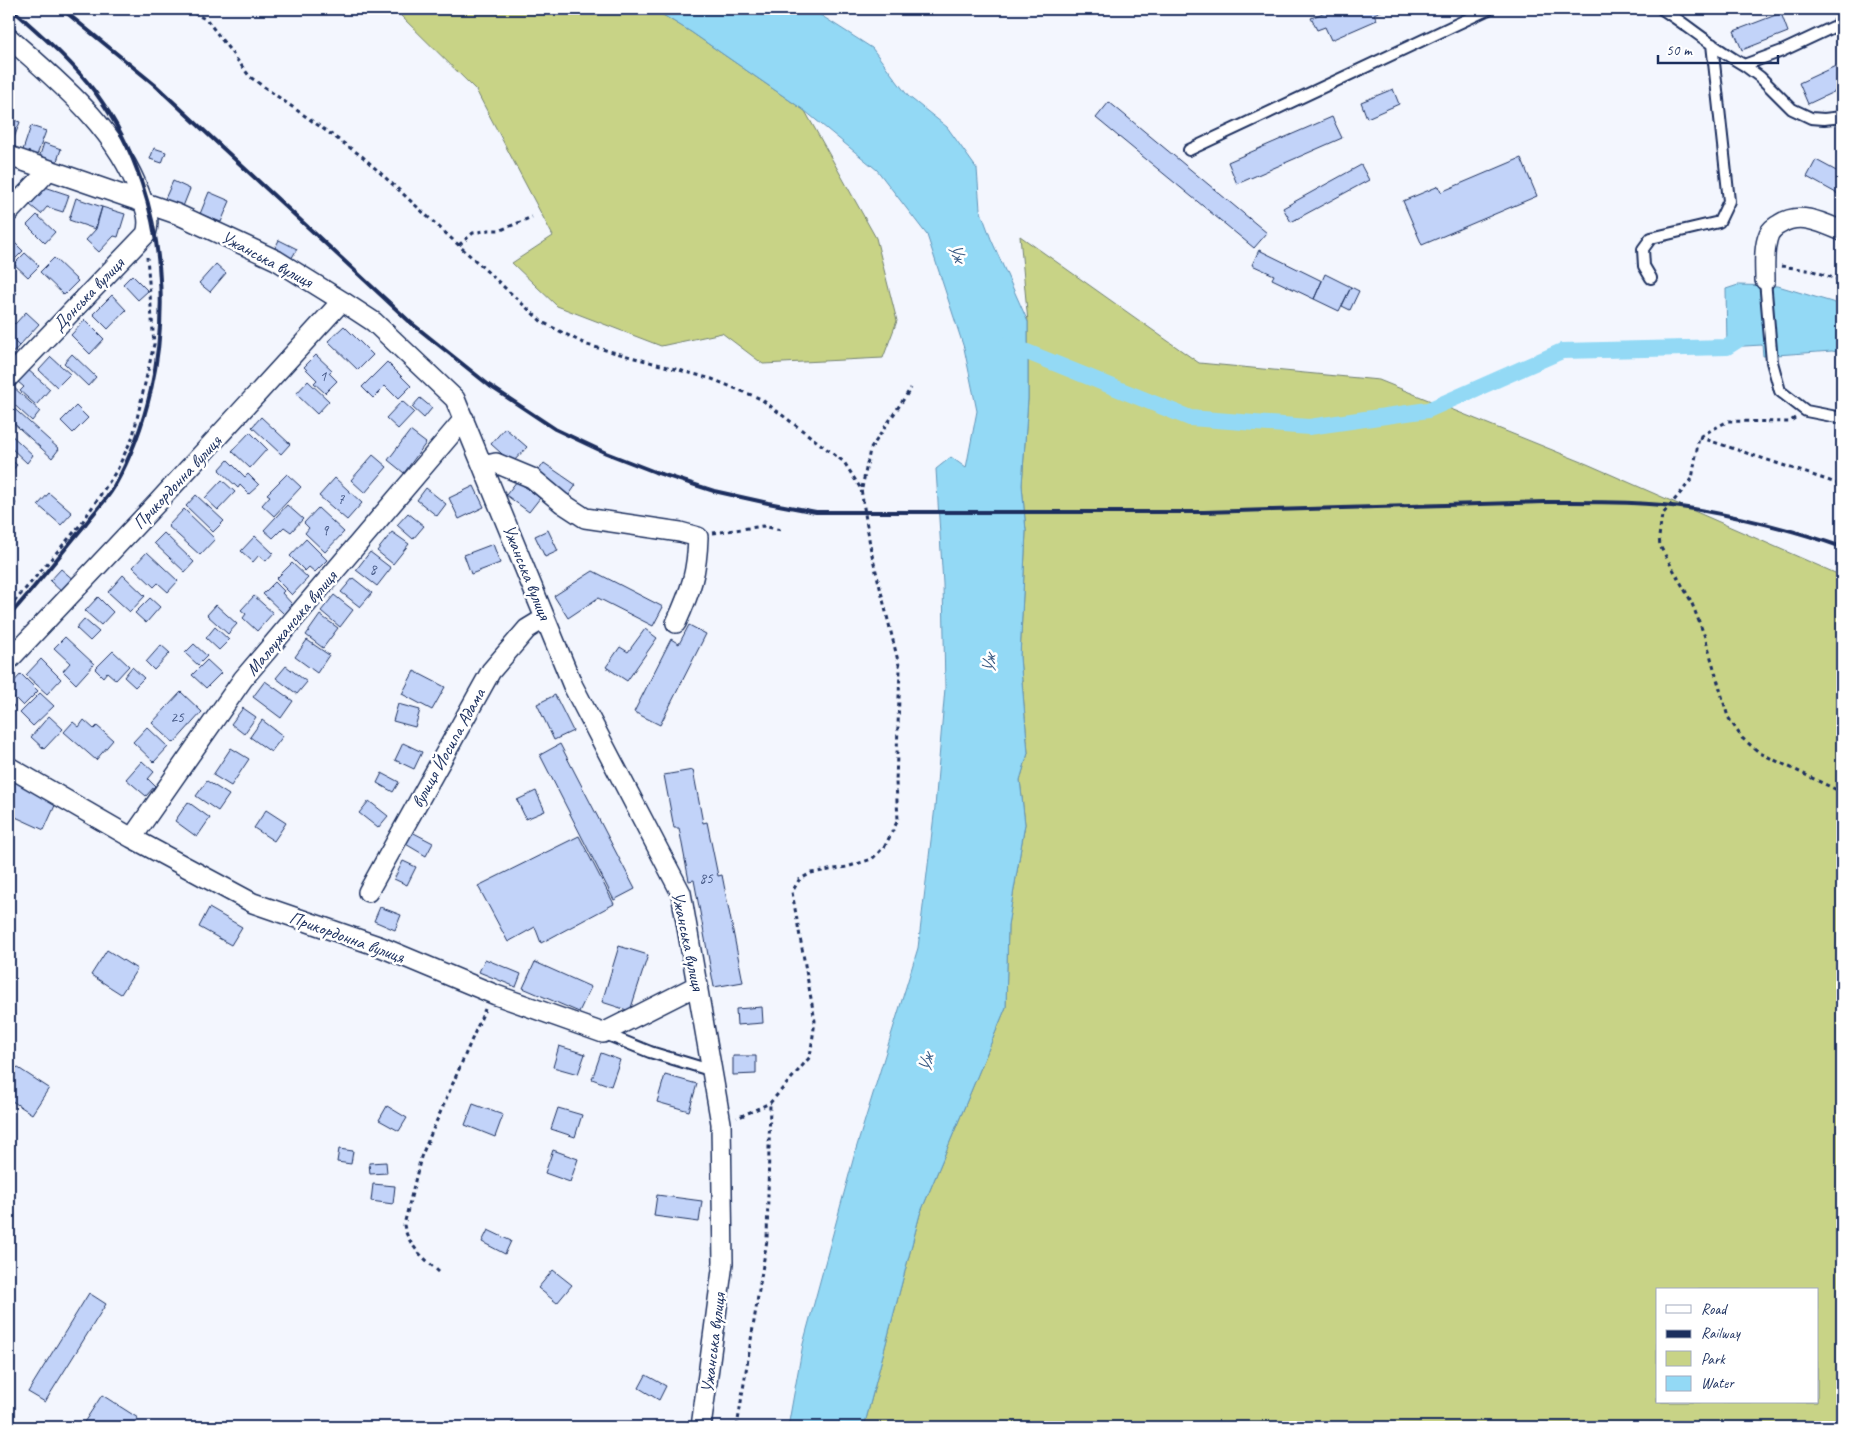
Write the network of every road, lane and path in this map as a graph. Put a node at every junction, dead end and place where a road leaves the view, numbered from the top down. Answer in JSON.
{"nodes":[{"id":1,"x":1489,"y":9,"type":"edge"},
{"id":2,"x":1662,"y":9,"type":"edge"},
{"id":3,"x":1842,"y":22,"type":"edge"},
{"id":4,"x":9,"y":38,"type":"edge"},
{"id":5,"x":1712,"y":44,"type":"junction"},
{"id":6,"x":1744,"y":64,"type":"junction"},
{"id":7,"x":1842,"y":117,"type":"edge"},
{"id":8,"x":1190,"y":150,"type":"dead end"},
{"id":9,"x":9,"y":156,"type":"edge"},
{"id":10,"x":49,"y":170,"type":"junction"},
{"id":11,"x":144,"y":203,"type":"junction"},
{"id":12,"x":9,"y":212,"type":"edge"},
{"id":13,"x":532,"y":217,"type":"dead end"},
{"id":14,"x":1842,"y":231,"type":"edge"},
{"id":15,"x":146,"y":234,"type":"junction"},
{"id":16,"x":459,"y":246,"type":"dead end"},
{"id":17,"x":1765,"y":272,"type":"junction"},
{"id":18,"x":1651,"y":278,"type":"dead end"},
{"id":19,"x":1842,"y":281,"type":"edge"},
{"id":20,"x":342,"y":300,"type":"junction"},
{"id":21,"x":9,"y":377,"type":"edge"},
{"id":22,"x":911,"y":388,"type":"dead end"},
{"id":23,"x":1806,"y":411,"type":"junction"},
{"id":24,"x":1842,"y":418,"type":"edge"},
{"id":25,"x":464,"y":419,"type":"junction"},
{"id":26,"x":1699,"y":437,"type":"junction"},
{"id":27,"x":483,"y":466,"type":"junction"},
{"id":28,"x":1842,"y":485,"type":"edge"},
{"id":29,"x":861,"y":489,"type":"dead end"},
{"id":30,"x":781,"y":530,"type":"dead end"},
{"id":31,"x":698,"y":537,"type":"junction"},
{"id":32,"x":9,"y":608,"type":"edge"},
{"id":33,"x":545,"y":618,"type":"junction"},
{"id":34,"x":676,"y":623,"type":"dead end"},
{"id":35,"x":9,"y":660,"type":"edge"},
{"id":36,"x":9,"y":767,"type":"edge"},
{"id":37,"x":1842,"y":796,"type":"edge"},
{"id":38,"x":132,"y":838,"type":"junction"},
{"id":39,"x":368,"y":892,"type":"dead end"},
{"id":40,"x":698,"y":985,"type":"junction"},
{"id":41,"x":496,"y":995,"type":"junction"},
{"id":42,"x":603,"y":1033,"type":"junction"},
{"id":43,"x":713,"y":1072,"type":"junction"},
{"id":44,"x":770,"y":1103,"type":"dead end"},
{"id":45,"x":439,"y":1272,"type":"dead end"},
{"id":46,"x":701,"y":1427,"type":"edge"},
{"id":47,"x":737,"y":1427,"type":"edge"}],
"edges":[{"from":1,"to":8,"type":"lane"},
{"from":2,"to":5,"type":"lane"},
{"from":3,"to":6,"type":"lane"},
{"from":4,"to":11,"type":"street"},
{"from":5,"to":6,"type":"lane"},
{"from":5,"to":18,"type":"lane"},
{"from":6,"to":7,"type":"lane"},
{"from":9,"to":10,"type":"street","name":"Ужанська вулиця"},
{"from":10,"to":11,"type":"street","name":"Ужанська вулиця"},
{"from":10,"to":12,"type":"street"},
{"from":11,"to":15,"type":"street"},
{"from":11,"to":20,"type":"street","name":"Ужанська вулиця"},
{"from":13,"to":16,"type":"path"},
{"from":14,"to":17,"type":"street"},
{"from":15,"to":21,"type":"street","name":"Донська вулиця"},
{"from":15,"to":32,"type":"path"},
{"from":17,"to":19,"type":"path"},
{"from":17,"to":23,"type":"lane"},
{"from":20,"to":25,"type":"street","name":"Ужанська вулиця"},
{"from":20,"to":35,"type":"street","name":"Прикордонна вулиця"},
{"from":22,"to":29,"type":"path"},
{"from":23,"to":24,"type":"lane"},
{"from":23,"to":26,"type":"path"},
{"from":25,"to":27,"type":"street","name":"Ужанська вулиця"},
{"from":25,"to":38,"type":"street","name":"Малоужанська вулиця"},
{"from":26,"to":28,"type":"path"},
{"from":26,"to":37,"type":"path"},
{"from":27,"to":31,"type":"street"},
{"from":27,"to":33,"type":"street","name":"Ужанська вулиця"},
{"from":30,"to":31,"type":"path"},
{"from":31,"to":34,"type":"street"},
{"from":33,"to":39,"type":"street","name":"вулиця Йосипа Адама"},
{"from":33,"to":40,"type":"street","name":"Ужанська вулиця"},
{"from":36,"to":38,"type":"street","name":"Прикордонна вулиця"},
{"from":38,"to":41,"type":"street","name":"Прикордонна вулиця"},
{"from":40,"to":42,"type":"street"},
{"from":40,"to":43,"type":"street","name":"Ужанська вулиця"},
{"from":41,"to":42,"type":"street","name":"Прикордонна вулиця"},
{"from":41,"to":45,"type":"path"},
{"from":42,"to":43,"type":"lane"},
{"from":43,"to":46,"type":"street","name":"Ужанська вулиця"},
{"from":44,"to":47,"type":"path"}]}
